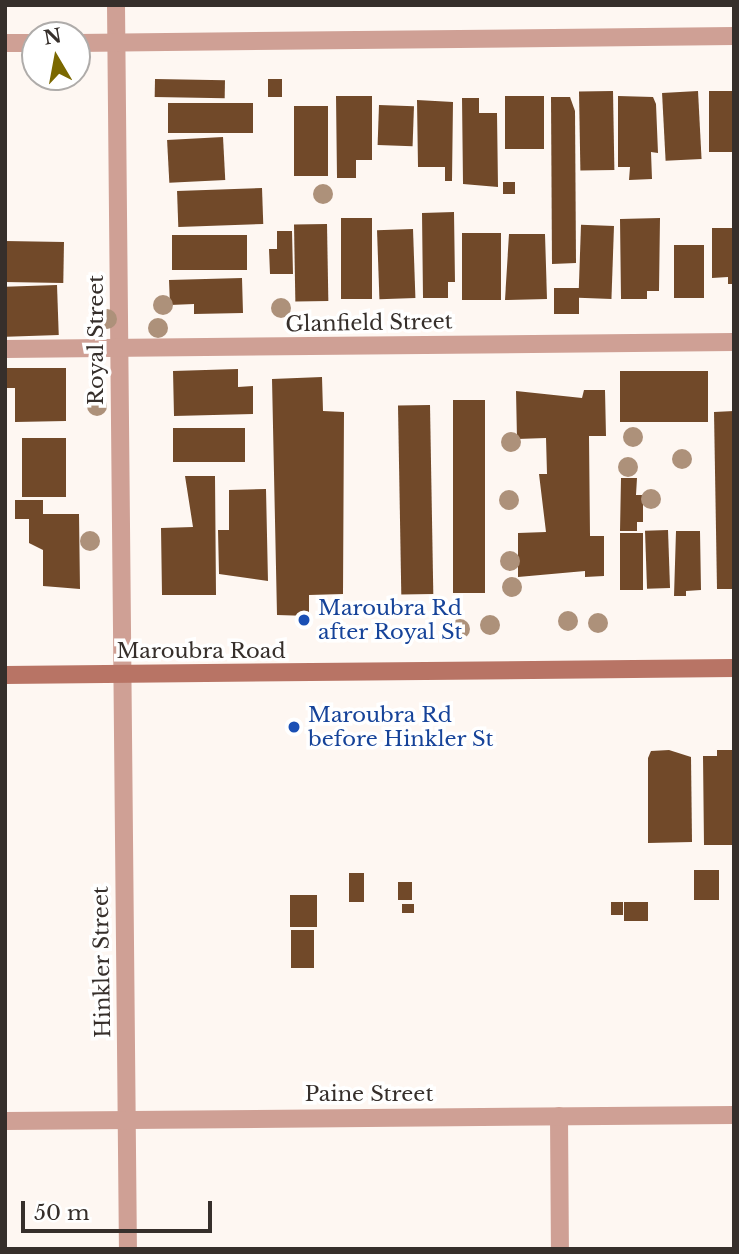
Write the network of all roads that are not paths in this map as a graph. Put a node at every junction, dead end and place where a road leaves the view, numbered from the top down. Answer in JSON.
{"nodes":[{"id":1,"x":116,"y":5,"type":"edge"},
{"id":2,"x":734,"y":36,"type":"edge"},
{"id":3,"x":116,"y":42,"type":"junction"},
{"id":4,"x":91,"y":43,"type":"edge"},
{"id":5,"x":734,"y":342,"type":"edge"},
{"id":6,"x":119,"y":348,"type":"junction"},
{"id":7,"x":5,"y":349,"type":"edge"},
{"id":8,"x":734,"y":668,"type":"edge"},
{"id":9,"x":121,"y":674,"type":"junction"},
{"id":10,"x":5,"y":675,"type":"edge"},
{"id":11,"x":734,"y":1115,"type":"edge"},
{"id":12,"x":559,"y":1116,"type":"junction"},
{"id":13,"x":127,"y":1118,"type":"junction"},
{"id":14,"x":5,"y":1121,"type":"edge"},
{"id":15,"x":128,"y":1249,"type":"edge"},
{"id":16,"x":560,"y":1249,"type":"edge"}],
"edges":[{"from":1,"to":3,"type":"street","name":"Royal Street"},
{"from":2,"to":3,"type":"street"},
{"from":3,"to":4,"type":"street"},
{"from":3,"to":6,"type":"street","name":"Royal Street"},
{"from":5,"to":6,"type":"street","name":"Glanfield Street"},
{"from":6,"to":7,"type":"street","name":"Glanfield Street"},
{"from":6,"to":9,"type":"street","name":"Royal Street"},
{"from":8,"to":9,"type":"main road","name":"Maroubra Road"},
{"from":9,"to":10,"type":"main road","name":"Maroubra Road"},
{"from":9,"to":13,"type":"street","name":"Hinkler Street"},
{"from":11,"to":12,"type":"street","name":"Paine Street"},
{"from":12,"to":13,"type":"street","name":"Paine Street"},
{"from":12,"to":16,"type":"street"},
{"from":13,"to":14,"type":"street","name":"Paine Street"},
{"from":13,"to":15,"type":"street","name":"Hinkler Street"}]}
